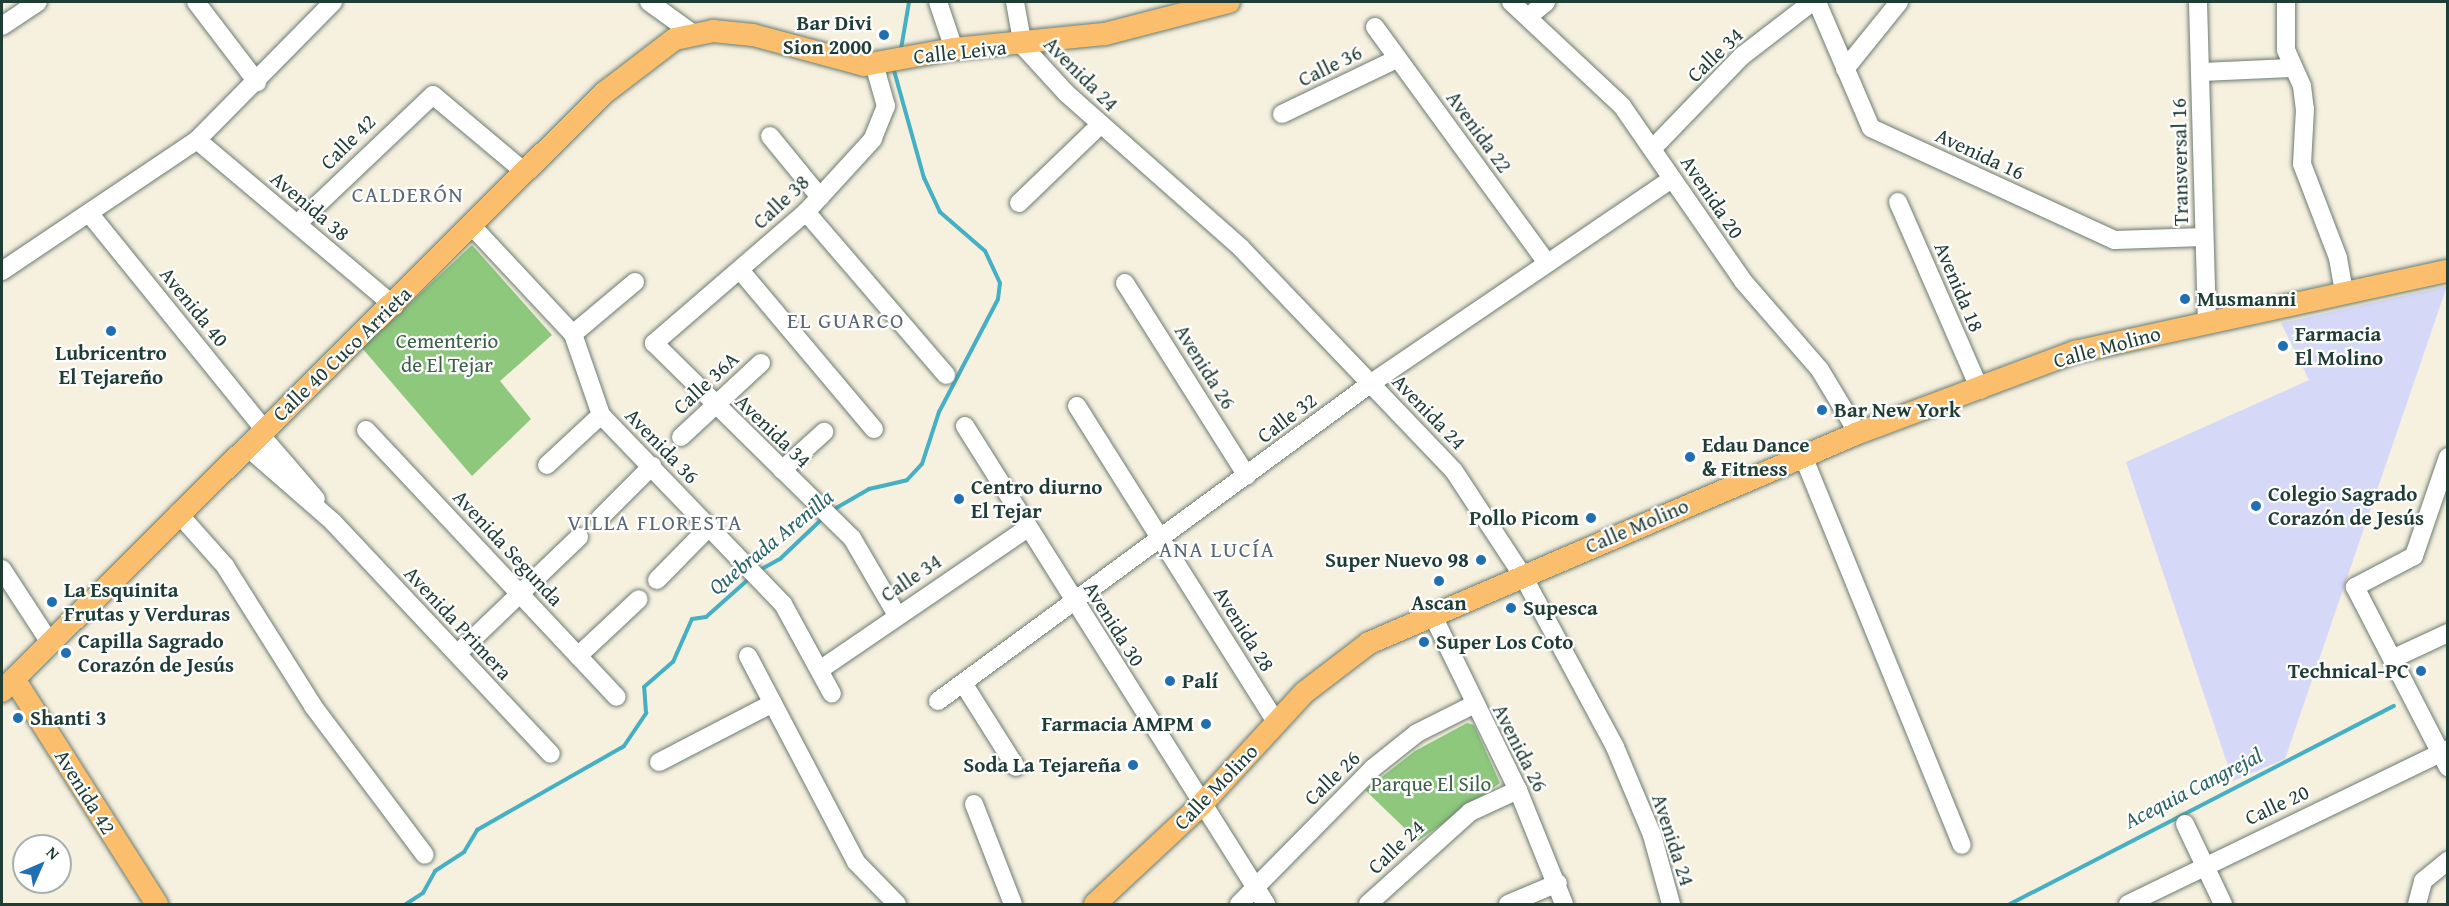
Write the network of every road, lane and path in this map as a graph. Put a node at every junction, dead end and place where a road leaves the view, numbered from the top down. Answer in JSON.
{"nodes":[{"id":1,"x":38,"y":2,"type":"edge"},
{"id":2,"x":196,"y":2,"type":"edge"},
{"id":3,"x":333,"y":2,"type":"edge"},
{"id":4,"x":649,"y":2,"type":"edge"},
{"id":5,"x":938,"y":2,"type":"edge"},
{"id":6,"x":1015,"y":2,"type":"edge"},
{"id":7,"x":1229,"y":2,"type":"edge"},
{"id":8,"x":1511,"y":2,"type":"edge"},
{"id":9,"x":1546,"y":2,"type":"edge"},
{"id":10,"x":1812,"y":2,"type":"edge"},
{"id":11,"x":1817,"y":2,"type":"edge"},
{"id":12,"x":1899,"y":2,"type":"edge"},
{"id":13,"x":2198,"y":2,"type":"edge"},
{"id":14,"x":2286,"y":2,"type":"edge"},
{"id":15,"x":1528,"y":16,"type":"junction"},
{"id":16,"x":2,"y":26,"type":"edge"},
{"id":17,"x":1375,"y":27,"type":"dead end"},
{"id":18,"x":692,"y":33,"type":"junction"},
{"id":19,"x":1023,"y":46,"type":"junction"},
{"id":20,"x":954,"y":49,"type":"junction"},
{"id":21,"x":1397,"y":59,"type":"junction"},
{"id":22,"x":874,"y":64,"type":"junction"},
{"id":23,"x":2293,"y":68,"type":"junction"},
{"id":24,"x":1845,"y":69,"type":"junction"},
{"id":25,"x":2200,"y":72,"type":"junction"},
{"id":26,"x":258,"y":82,"type":"junction"},
{"id":27,"x":1282,"y":114,"type":"dead end"},
{"id":28,"x":1100,"y":125,"type":"junction"},
{"id":29,"x":770,"y":136,"type":"dead end"},
{"id":30,"x":197,"y":141,"type":"junction"},
{"id":31,"x":1654,"y":147,"type":"junction"},
{"id":32,"x":526,"y":173,"type":"junction"},
{"id":33,"x":1670,"y":180,"type":"junction"},
{"id":34,"x":820,"y":197,"type":"junction"},
{"id":35,"x":1898,"y":202,"type":"dead end"},
{"id":36,"x":1019,"y":203,"type":"dead end"},
{"id":37,"x":806,"y":212,"type":"junction"},
{"id":38,"x":89,"y":213,"type":"junction"},
{"id":39,"x":297,"y":224,"type":"junction"},
{"id":40,"x":471,"y":225,"type":"junction"},
{"id":41,"x":2204,"y":237,"type":"junction"},
{"id":42,"x":1547,"y":263,"type":"junction"},
{"id":43,"x":740,"y":270,"type":"junction"},
{"id":44,"x":2,"y":271,"type":"edge"},
{"id":45,"x":2448,"y":271,"type":"edge"},
{"id":46,"x":634,"y":282,"type":"dead end"},
{"id":47,"x":1125,"y":283,"type":"dead end"},
{"id":48,"x":2344,"y":293,"type":"junction"},
{"id":49,"x":394,"y":306,"type":"junction"},
{"id":50,"x":2207,"y":321,"type":"junction"},
{"id":51,"x":573,"y":334,"type":"junction"},
{"id":52,"x":654,"y":343,"type":"joint"},
{"id":53,"x":761,"y":363,"type":"dead end"},
{"id":54,"x":945,"y":375,"type":"dead end"},
{"id":55,"x":1370,"y":384,"type":"junction"},
{"id":56,"x":1980,"y":390,"type":"junction"},
{"id":57,"x":714,"y":405,"type":"junction"},
{"id":58,"x":1077,"y":406,"type":"dead end"},
{"id":59,"x":600,"y":415,"type":"junction"},
{"id":60,"x":965,"y":426,"type":"dead end"},
{"id":61,"x":874,"y":429,"type":"dead end"},
{"id":62,"x":366,"y":430,"type":"dead end"},
{"id":63,"x":824,"y":432,"type":"dead end"},
{"id":64,"x":1858,"y":433,"type":"junction"},
{"id":65,"x":256,"y":436,"type":"junction"},
{"id":66,"x":681,"y":436,"type":"dead end"},
{"id":67,"x":1803,"y":456,"type":"junction"},
{"id":68,"x":2448,"y":457,"type":"edge"},
{"id":69,"x":547,"y":465,"type":"dead end"},
{"id":70,"x":652,"y":466,"type":"junction"},
{"id":71,"x":782,"y":470,"type":"junction"},
{"id":72,"x":1247,"y":476,"type":"junction"},
{"id":73,"x":178,"y":513,"type":"junction"},
{"id":74,"x":600,"y":519,"type":"dead end"},
{"id":75,"x":709,"y":526,"type":"junction"},
{"id":76,"x":1028,"y":528,"type":"junction"},
{"id":77,"x":579,"y":537,"type":"dead end"},
{"id":78,"x":1161,"y":540,"type":"junction"},
{"id":79,"x":2,"y":568,"type":"edge"},
{"id":80,"x":1523,"y":576,"type":"junction"},
{"id":81,"x":657,"y":580,"type":"dead end"},
{"id":82,"x":520,"y":594,"type":"junction"},
{"id":83,"x":639,"y":598,"type":"dead end"},
{"id":84,"x":1075,"y":604,"type":"junction"},
{"id":85,"x":1432,"y":614,"type":"junction"},
{"id":86,"x":897,"y":615,"type":"junction"},
{"id":87,"x":2448,"y":633,"type":"edge"},
{"id":88,"x":49,"y":641,"type":"junction"},
{"id":89,"x":457,"y":654,"type":"junction"},
{"id":90,"x":578,"y":656,"type":"junction"},
{"id":91,"x":748,"y":657,"type":"dead end"},
{"id":92,"x":2392,"y":659,"type":"junction"},
{"id":93,"x":821,"y":669,"type":"junction"},
{"id":94,"x":963,"y":683,"type":"junction"},
{"id":95,"x":8,"y":685,"type":"edge"},
{"id":96,"x":832,"y":694,"type":"dead end"},
{"id":97,"x":616,"y":697,"type":"dead end"},
{"id":98,"x":938,"y":701,"type":"dead end"},
{"id":99,"x":773,"y":703,"type":"junction"},
{"id":100,"x":1473,"y":705,"type":"junction"},
{"id":101,"x":1277,"y":723,"type":"junction"},
{"id":102,"x":551,"y":754,"type":"dead end"},
{"id":103,"x":2445,"y":756,"type":"edge"},
{"id":104,"x":659,"y":762,"type":"dead end"},
{"id":105,"x":1016,"y":767,"type":"dead end"},
{"id":106,"x":1518,"y":790,"type":"junction"},
{"id":107,"x":974,"y":804,"type":"dead end"},
{"id":108,"x":1200,"y":806,"type":"junction"},
{"id":109,"x":2185,"y":824,"type":"dead end"},
{"id":110,"x":1962,"y":845,"type":"dead end"},
{"id":111,"x":425,"y":855,"type":"dead end"},
{"id":112,"x":2448,"y":861,"type":"edge"},
{"id":113,"x":2204,"y":864,"type":"junction"},
{"id":114,"x":1558,"y":883,"type":"junction"},
{"id":115,"x":1254,"y":887,"type":"junction"},
{"id":116,"x":2416,"y":901,"type":"edge"},
{"id":117,"x":157,"y":904,"type":"edge"},
{"id":118,"x":897,"y":904,"type":"edge"},
{"id":119,"x":1013,"y":904,"type":"edge"},
{"id":120,"x":1095,"y":904,"type":"edge"},
{"id":121,"x":1239,"y":904,"type":"edge"},
{"id":122,"x":1266,"y":904,"type":"edge"},
{"id":123,"x":1368,"y":904,"type":"edge"},
{"id":124,"x":1508,"y":904,"type":"edge"},
{"id":125,"x":1564,"y":904,"type":"edge"},
{"id":126,"x":1671,"y":904,"type":"edge"},
{"id":127,"x":2128,"y":904,"type":"edge"},
{"id":128,"x":2223,"y":904,"type":"edge"}],
"edges":[{"from":1,"to":16,"type":"street"},
{"from":2,"to":26,"type":"street"},
{"from":3,"to":26,"type":"street"},
{"from":4,"to":18,"type":"street"},
{"from":5,"to":20,"type":"street"},
{"from":6,"to":19,"type":"street"},
{"from":7,"to":19,"type":"main road","name":"Calle Leiva"},
{"from":8,"to":15,"type":"street","name":"Avenida 20"},
{"from":9,"to":15,"type":"street"},
{"from":10,"to":31,"type":"street","name":"Calle 34"},
{"from":11,"to":24,"type":"street","name":"Avenida 16"},
{"from":12,"to":24,"type":"street"},
{"from":13,"to":25,"type":"street","name":"Transversal 16"},
{"from":14,"to":23,"type":"street"},
{"from":15,"to":31,"type":"street","name":"Avenida 20"},
{"from":17,"to":21,"type":"street","name":"Avenida 22"},
{"from":18,"to":22,"type":"main road","name":"Calle Leiva"},
{"from":18,"to":32,"type":"main road","name":"Calle 40 Cuco Arrieta"},
{"from":19,"to":20,"type":"main road","name":"Calle Leiva"},
{"from":19,"to":28,"type":"street","name":"Avenida 24"},
{"from":20,"to":22,"type":"main road","name":"Calle Leiva"},
{"from":21,"to":27,"type":"street","name":"Calle 36"},
{"from":21,"to":42,"type":"street","name":"Avenida 22"},
{"from":22,"to":34,"type":"street","name":"Calle 38"},
{"from":23,"to":25,"type":"street"},
{"from":23,"to":48,"type":"street"},
{"from":24,"to":41,"type":"street","name":"Avenida 16"},
{"from":25,"to":41,"type":"street","name":"Transversal 16"},
{"from":26,"to":30,"type":"street"},
{"from":28,"to":36,"type":"street"},
{"from":28,"to":55,"type":"street","name":"Avenida 24"},
{"from":29,"to":34,"type":"street"},
{"from":30,"to":38,"type":"street"},
{"from":30,"to":39,"type":"street","name":"Avenida 38"},
{"from":31,"to":33,"type":"street","name":"Avenida 20"},
{"from":32,"to":39,"type":"street","name":"Calle 42"},
{"from":32,"to":40,"type":"main road","name":"Calle 40 Cuco Arrieta"},
{"from":33,"to":42,"type":"street","name":"Calle 32"},
{"from":33,"to":64,"type":"street","name":"Avenida 20"},
{"from":34,"to":37,"type":"street","name":"Calle 38"},
{"from":35,"to":56,"type":"street","name":"Avenida 18"},
{"from":37,"to":43,"type":"street","name":"Calle 38"},
{"from":37,"to":54,"type":"street"},
{"from":38,"to":44,"type":"street"},
{"from":38,"to":65,"type":"street","name":"Avenida 40"},
{"from":39,"to":49,"type":"street","name":"Avenida 38"},
{"from":40,"to":49,"type":"main road","name":"Calle 40 Cuco Arrieta"},
{"from":40,"to":51,"type":"street","name":"Avenida 36"},
{"from":41,"to":50,"type":"street","name":"Transversal 16"},
{"from":42,"to":55,"type":"street","name":"Calle 32"},
{"from":43,"to":52,"type":"street","name":"Calle 38"},
{"from":43,"to":61,"type":"street"},
{"from":45,"to":48,"type":"main road","name":"Calle Molino"},
{"from":46,"to":51,"type":"street"},
{"from":47,"to":72,"type":"street","name":"Avenida 26"},
{"from":48,"to":50,"type":"main road","name":"Calle Molino"},
{"from":49,"to":65,"type":"main road","name":"Calle 40 Cuco Arrieta"},
{"from":50,"to":56,"type":"main road","name":"Calle Molino"},
{"from":51,"to":59,"type":"street","name":"Avenida 36"},
{"from":52,"to":57,"type":"street","name":"Avenida 34"},
{"from":53,"to":57,"type":"street","name":"Calle 36A"},
{"from":55,"to":72,"type":"street","name":"Calle 32"},
{"from":55,"to":80,"type":"street","name":"Avenida 24"},
{"from":56,"to":64,"type":"main road","name":"Calle Molino"},
{"from":57,"to":66,"type":"street","name":"Calle 36A"},
{"from":57,"to":71,"type":"street","name":"Avenida 34"},
{"from":58,"to":78,"type":"street","name":"Avenida 28"},
{"from":59,"to":69,"type":"street"},
{"from":59,"to":70,"type":"street","name":"Avenida 36"},
{"from":60,"to":76,"type":"street","name":"Avenida 30"},
{"from":62,"to":82,"type":"street","name":"Avenida Segunda"},
{"from":63,"to":71,"type":"street"},
{"from":64,"to":67,"type":"main road","name":"Calle Molino"},
{"from":65,"to":73,"type":"main road","name":"Calle 40 Cuco Arrieta"},
{"from":65,"to":89,"type":"street","name":"Avenida Primera"},
{"from":67,"to":80,"type":"main road","name":"Calle Molino"},
{"from":67,"to":110,"type":"street"},
{"from":68,"to":92,"type":"street"},
{"from":70,"to":74,"type":"street"},
{"from":70,"to":75,"type":"street","name":"Avenida 36"},
{"from":71,"to":86,"type":"street","name":"Avenida 34"},
{"from":72,"to":78,"type":"street","name":"Calle 32"},
{"from":73,"to":88,"type":"main road","name":"Calle 40 Cuco Arrieta"},
{"from":73,"to":111,"type":"street"},
{"from":75,"to":81,"type":"street"},
{"from":75,"to":93,"type":"street","name":"Avenida 36"},
{"from":76,"to":84,"type":"street","name":"Avenida 30"},
{"from":76,"to":86,"type":"street","name":"Calle 34"},
{"from":77,"to":82,"type":"street"},
{"from":78,"to":84,"type":"street","name":"Calle 32"},
{"from":78,"to":101,"type":"street","name":"Avenida 28"},
{"from":79,"to":88,"type":"street"},
{"from":80,"to":85,"type":"main road","name":"Calle Molino"},
{"from":80,"to":126,"type":"street","name":"Avenida 24"},
{"from":82,"to":89,"type":"street"},
{"from":82,"to":90,"type":"street","name":"Avenida Segunda"},
{"from":83,"to":90,"type":"street"},
{"from":84,"to":94,"type":"street","name":"Calle 32"},
{"from":84,"to":108,"type":"street","name":"Avenida 30"},
{"from":85,"to":100,"type":"street","name":"Avenida 26"},
{"from":85,"to":101,"type":"main road","name":"Calle Molino"},
{"from":86,"to":93,"type":"street","name":"Calle 34"},
{"from":87,"to":92,"type":"street"},
{"from":88,"to":95,"type":"main road","name":"Calle 40 Cuco Arrieta"},
{"from":89,"to":102,"type":"street","name":"Avenida Primera"},
{"from":90,"to":97,"type":"street","name":"Avenida Segunda"},
{"from":91,"to":99,"type":"street"},
{"from":92,"to":103,"type":"street"},
{"from":93,"to":96,"type":"street","name":"Avenida 36"},
{"from":94,"to":98,"type":"street","name":"Calle 32"},
{"from":94,"to":105,"type":"street"},
{"from":95,"to":117,"type":"main road","name":"Avenida 42"},
{"from":99,"to":104,"type":"street"},
{"from":99,"to":118,"type":"street"},
{"from":100,"to":106,"type":"street","name":"Avenida 26"},
{"from":100,"to":115,"type":"street","name":"Calle 26"},
{"from":101,"to":108,"type":"main road","name":"Calle Molino"},
{"from":103,"to":113,"type":"street","name":"Calle 20"},
{"from":106,"to":114,"type":"street","name":"Avenida 26"},
{"from":106,"to":123,"type":"street","name":"Calle 24"},
{"from":107,"to":119,"type":"street"},
{"from":108,"to":115,"type":"street","name":"Avenida 30"},
{"from":108,"to":120,"type":"main road","name":"Calle Molino"},
{"from":109,"to":113,"type":"street"},
{"from":112,"to":116,"type":"street"},
{"from":113,"to":127,"type":"street","name":"Calle 20"},
{"from":113,"to":128,"type":"street"},
{"from":114,"to":124,"type":"street"},
{"from":114,"to":125,"type":"street","name":"Avenida 26"},
{"from":115,"to":121,"type":"street","name":"Calle 26"},
{"from":115,"to":122,"type":"street","name":"Avenida 30"}]}
